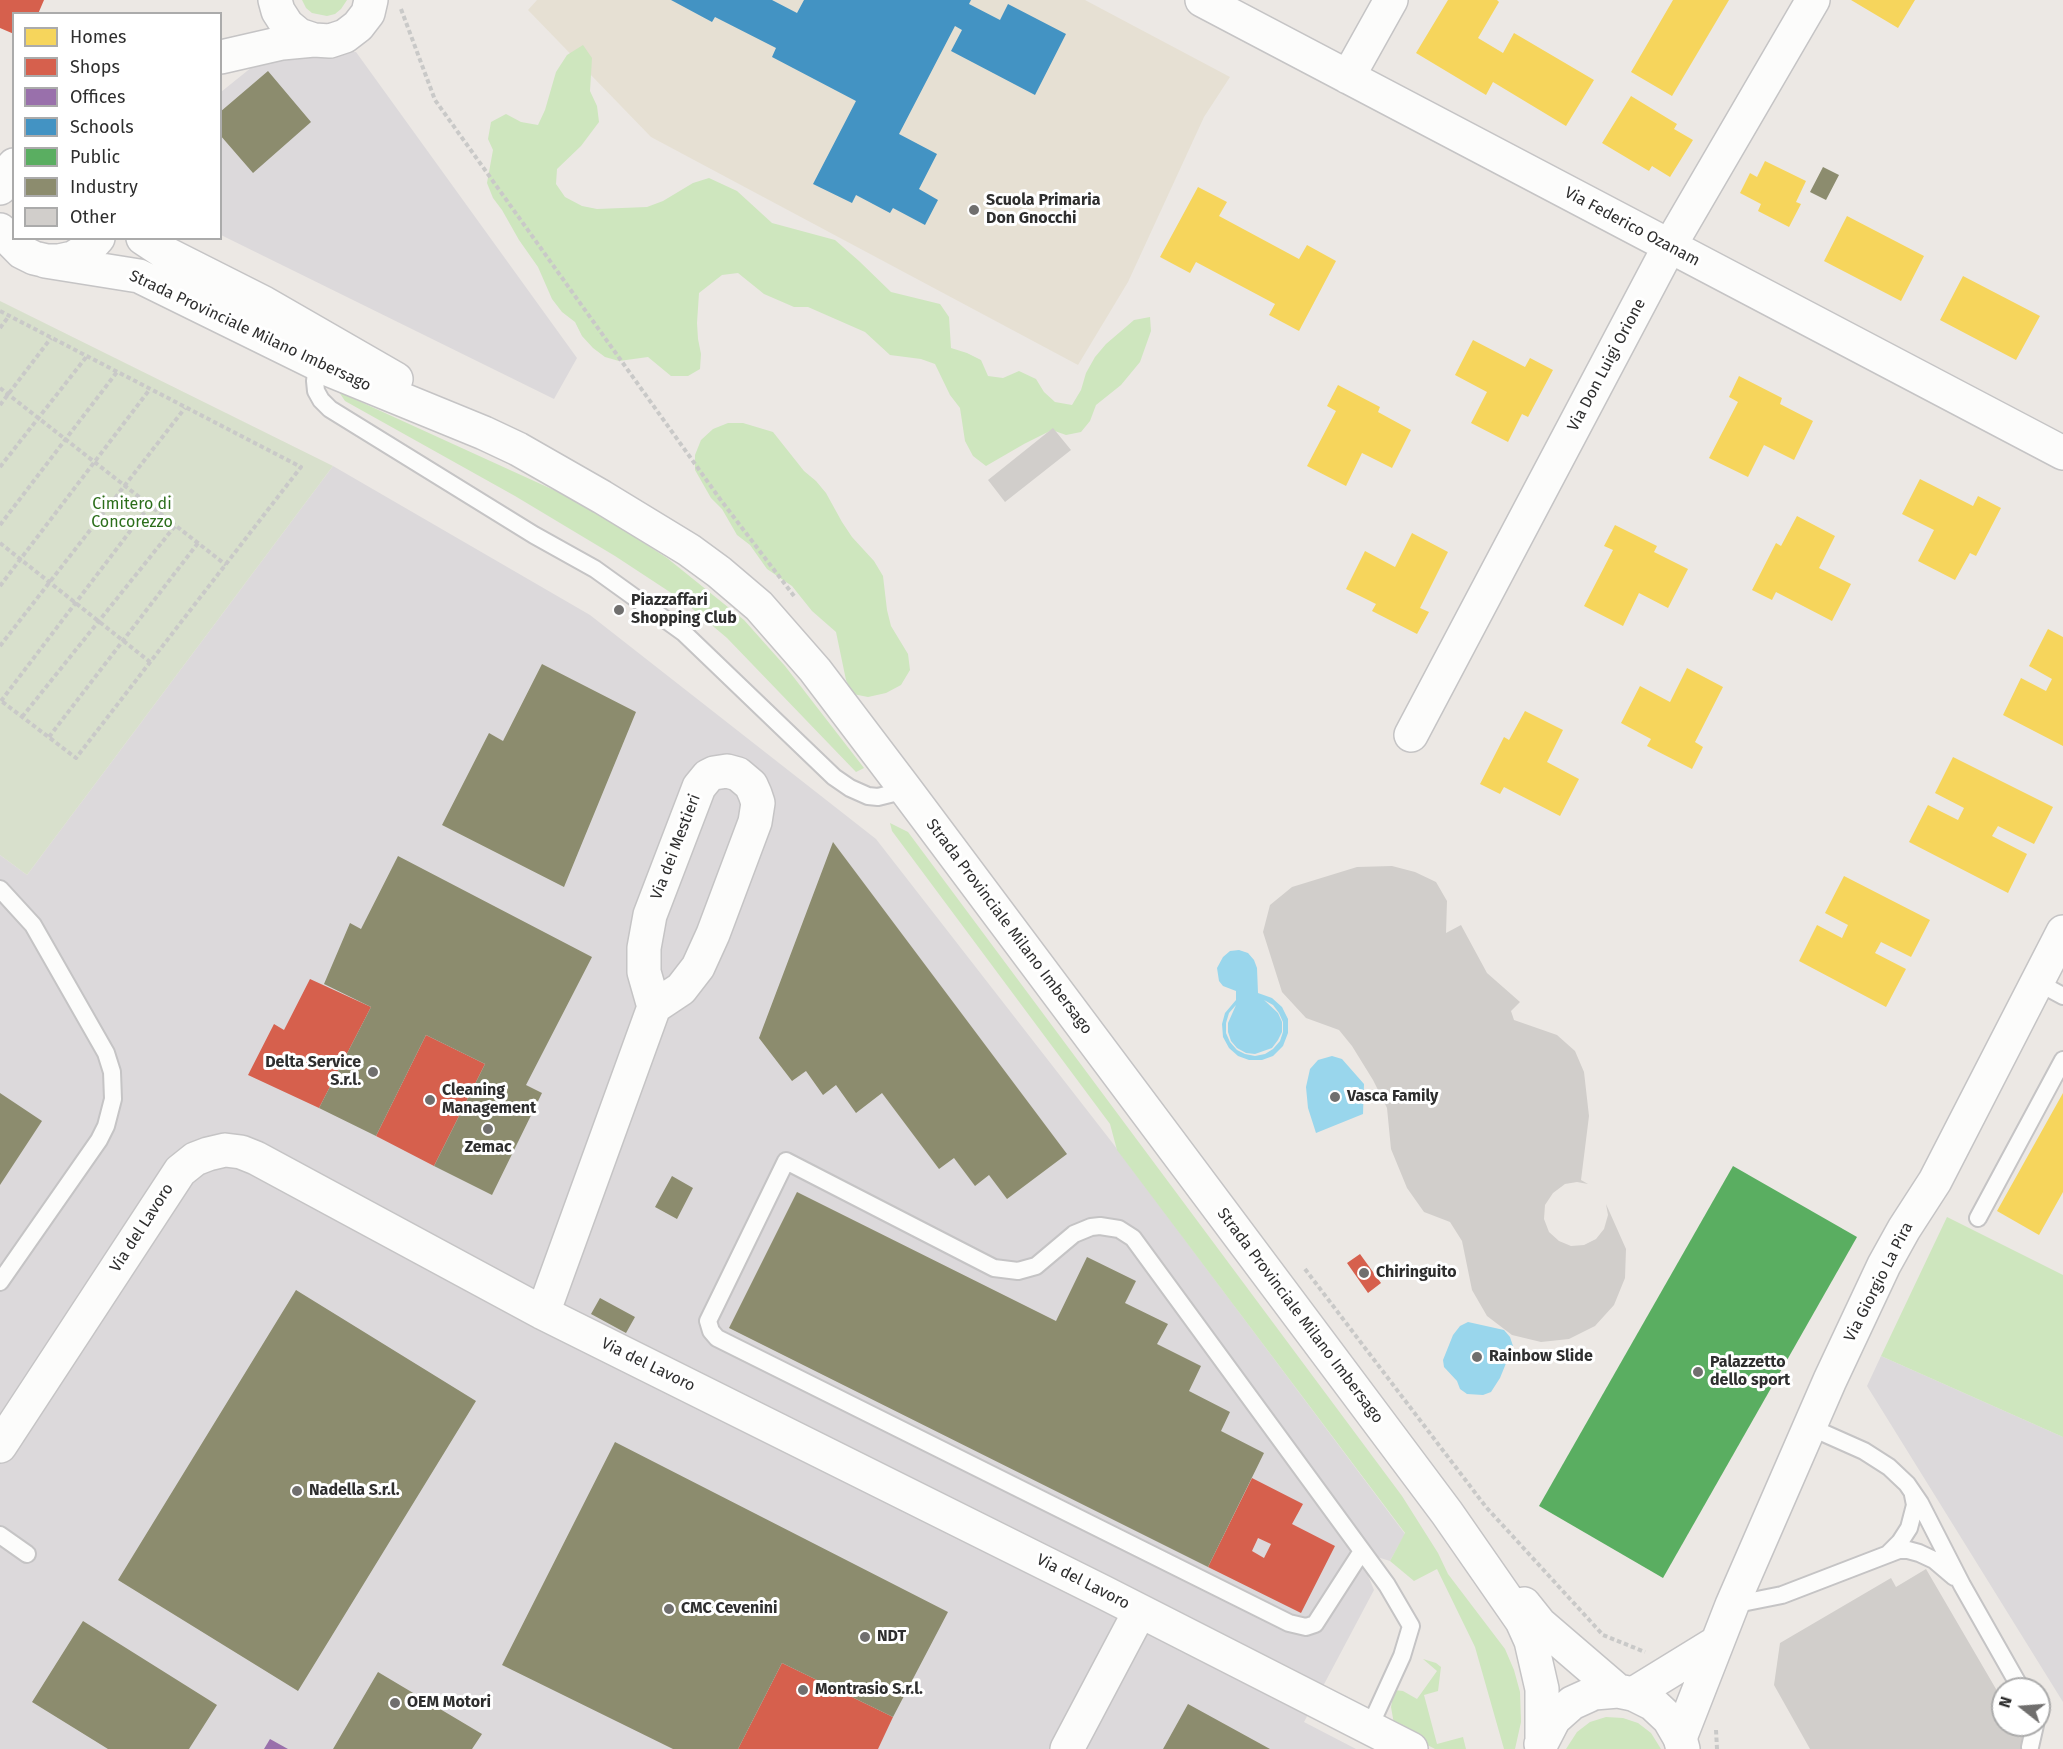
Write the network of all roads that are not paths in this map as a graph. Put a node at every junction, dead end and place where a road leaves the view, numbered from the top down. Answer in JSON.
{"nodes":[{"id":1,"x":273,"y":0,"type":"edge"},
{"id":2,"x":371,"y":0,"type":"edge"},
{"id":3,"x":1202,"y":0,"type":"edge"},
{"id":4,"x":1391,"y":0,"type":"edge"},
{"id":5,"x":1813,"y":0,"type":"edge"},
{"id":6,"x":314,"y":40,"type":"junction"},
{"id":7,"x":222,"y":57,"type":"edge"},
{"id":8,"x":222,"y":58,"type":"edge"},
{"id":9,"x":1348,"y":78,"type":"junction"},
{"id":10,"x":12,"y":168,"type":"edge"},
{"id":11,"x":0,"y":188,"type":"edge"},
{"id":12,"x":2,"y":229,"type":"edge"},
{"id":13,"x":96,"y":240,"type":"edge"},
{"id":14,"x":146,"y":240,"type":"edge"},
{"id":15,"x":1669,"y":247,"type":"junction"},
{"id":16,"x":45,"y":261,"type":"junction"},
{"id":17,"x":317,"y":364,"type":"junction"},
{"id":18,"x":484,"y":433,"type":"junction"},
{"id":19,"x":2063,"y":453,"type":"edge"},
{"id":20,"x":1411,"y":735,"type":"dead end"},
{"id":21,"x":906,"y":790,"type":"junction"},
{"id":22,"x":0,"y":890,"type":"edge"},
{"id":23,"x":2063,"y":932,"type":"edge"},
{"id":24,"x":2050,"y":989,"type":"edge"},
{"id":25,"x":654,"y":1007,"type":"junction"},
{"id":26,"x":2063,"y":1060,"type":"edge"},
{"id":27,"x":1978,"y":1218,"type":"dead end"},
{"id":28,"x":0,"y":1282,"type":"edge"},
{"id":29,"x":543,"y":1313,"type":"junction"},
{"id":30,"x":1810,"y":1427,"type":"junction"},
{"id":31,"x":0,"y":1446,"type":"edge"},
{"id":32,"x":1907,"y":1484,"type":"junction"},
{"id":33,"x":1447,"y":1513,"type":"junction"},
{"id":34,"x":0,"y":1535,"type":"edge"},
{"id":35,"x":1362,"y":1551,"type":"junction"},
{"id":36,"x":27,"y":1554,"type":"dead end"},
{"id":37,"x":1888,"y":1554,"type":"junction"},
{"id":38,"x":1962,"y":1585,"type":"junction"},
{"id":39,"x":1732,"y":1605,"type":"junction"},
{"id":40,"x":1140,"y":1611,"type":"junction"},
{"id":41,"x":1716,"y":1643,"type":"junction"},
{"id":42,"x":2014,"y":1677,"type":"edge"},
{"id":43,"x":1626,"y":1693,"type":"junction"},
{"id":44,"x":1370,"y":1726,"type":"junction"},
{"id":45,"x":2032,"y":1737,"type":"edge"},
{"id":46,"x":1682,"y":1744,"type":"edge"},
{"id":47,"x":1541,"y":1745,"type":"edge"},
{"id":48,"x":2030,"y":1747,"type":"dead end"},
{"id":49,"x":1067,"y":1749,"type":"edge"},
{"id":50,"x":1411,"y":1749,"type":"edge"}],
"edges":[{"from":1,"to":6,"type":"street"},
{"from":1,"to":7,"type":"street"},
{"from":2,"to":6,"type":"street"},
{"from":3,"to":9,"type":"street","name":"Via Federico Ozanam"},
{"from":4,"to":9,"type":"street"},
{"from":5,"to":15,"type":"street","name":"Via Don Luigi Orione"},
{"from":6,"to":8,"type":"street"},
{"from":9,"to":15,"type":"street","name":"Via Federico Ozanam"},
{"from":10,"to":11,"type":"street"},
{"from":12,"to":16,"type":"street"},
{"from":13,"to":16,"type":"street"},
{"from":14,"to":18,"type":"street","name":"Strada Provinciale Milano Imbersago"},
{"from":15,"to":19,"type":"street","name":"Via Federico Ozanam"},
{"from":15,"to":20,"type":"street","name":"Via Don Luigi Orione"},
{"from":16,"to":17,"type":"street","name":"Strada Provinciale Milano Imbersago"},
{"from":17,"to":18,"type":"street","name":"Strada Provinciale Milano Imbersago"},
{"from":17,"to":21,"type":"lane"},
{"from":18,"to":21,"type":"street","name":"Strada Provinciale Milano Imbersago"},
{"from":21,"to":33,"type":"street","name":"Strada Provinciale Milano Imbersago"},
{"from":22,"to":28,"type":"lane"},
{"from":23,"to":24,"type":"street","name":"Via Giorgio La Pira"},
{"from":24,"to":30,"type":"street","name":"Via Giorgio La Pira"},
{"from":25,"to":25,"type":"street","name":"Via dei Mestieri"},
{"from":25,"to":29,"type":"street"},
{"from":26,"to":27,"type":"lane"},
{"from":29,"to":31,"type":"street","name":"Via del Lavoro"},
{"from":29,"to":40,"type":"street","name":"Via del Lavoro"},
{"from":30,"to":32,"type":"lane"},
{"from":30,"to":39,"type":"street","name":"Via Giorgio La Pira"},
{"from":32,"to":37,"type":"lane"},
{"from":32,"to":38,"type":"lane"},
{"from":33,"to":43,"type":"street","name":"Strada Provinciale Milano Imbersago"},
{"from":33,"to":47,"type":"street","name":"Strada Provinciale Milano Imbersago"},
{"from":34,"to":36,"type":"lane"},
{"from":35,"to":35,"type":"lane"},
{"from":35,"to":44,"type":"lane"},
{"from":37,"to":38,"type":"lane"},
{"from":37,"to":39,"type":"lane"},
{"from":38,"to":42,"type":"lane"},
{"from":39,"to":41,"type":"street","name":"Via Giorgio La Pira"},
{"from":40,"to":44,"type":"street","name":"Via del Lavoro"},
{"from":40,"to":49,"type":"street"},
{"from":41,"to":43,"type":"street"},
{"from":41,"to":46,"type":"street","name":"Via Giorgio La Pira"},
{"from":43,"to":46,"type":"street","name":"Strada Provinciale Milano Imbersago"},
{"from":43,"to":47,"type":"street"},
{"from":44,"to":50,"type":"street","name":"Via del Lavoro"},
{"from":45,"to":48,"type":"lane"}]}
